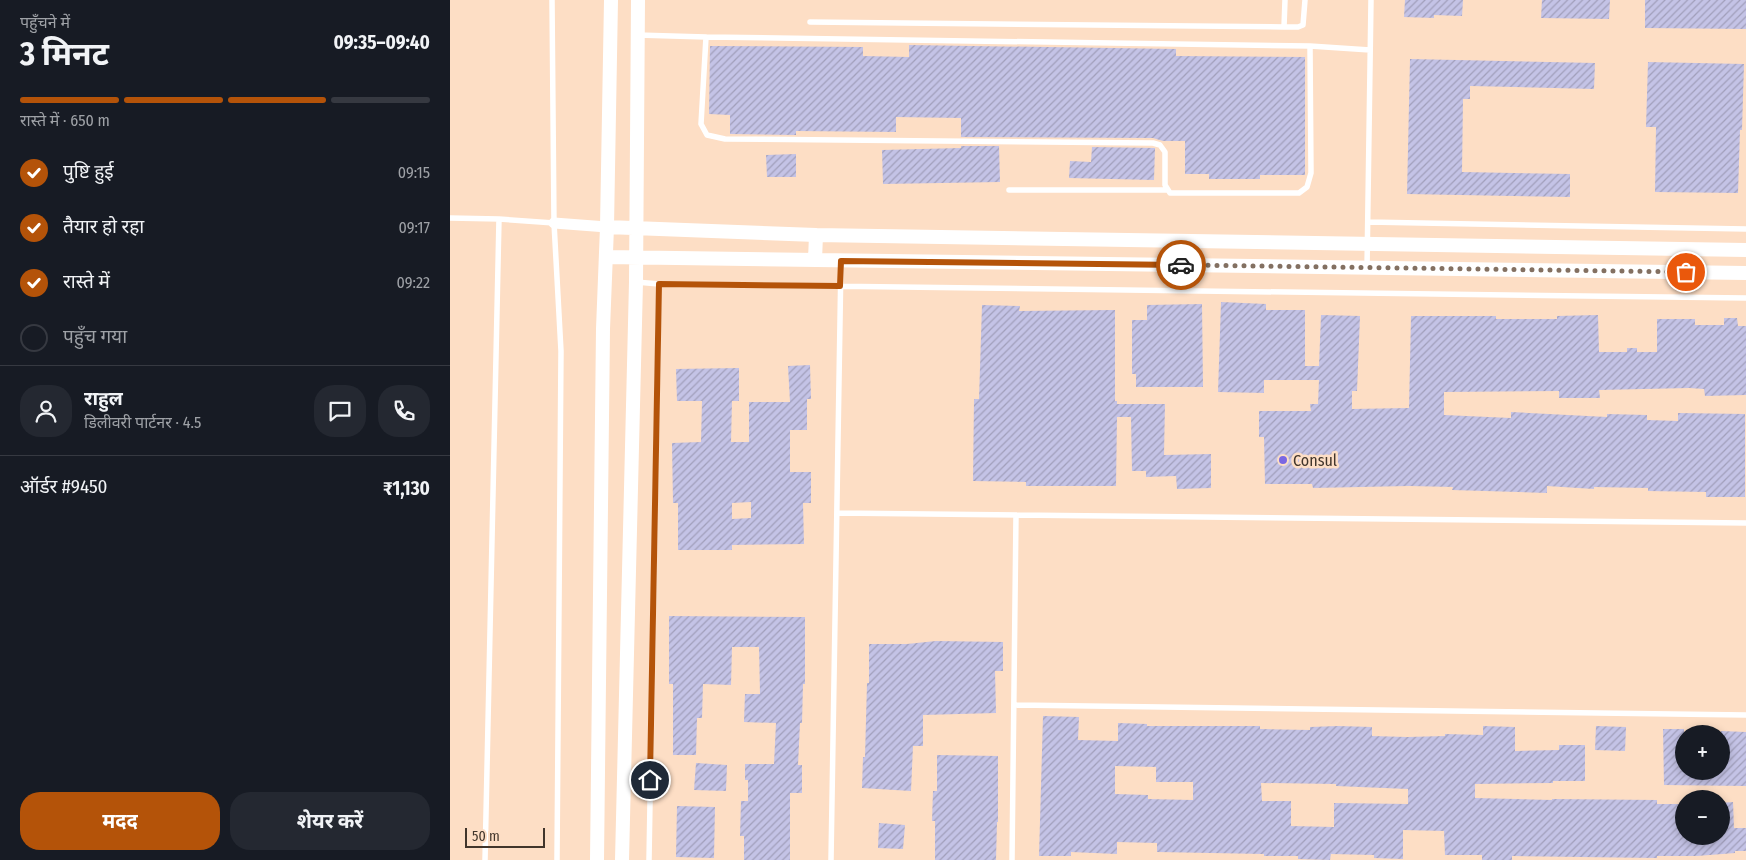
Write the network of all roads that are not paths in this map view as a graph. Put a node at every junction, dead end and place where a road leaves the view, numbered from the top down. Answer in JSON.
{"nodes":[{"id":1,"x":552,"y":0,"type":"edge"},
{"id":2,"x":611,"y":0,"type":"edge"},
{"id":3,"x":638,"y":0,"type":"edge"},
{"id":4,"x":1285,"y":0,"type":"edge"},
{"id":5,"x":1305,"y":0,"type":"edge"},
{"id":6,"x":1371,"y":0,"type":"edge"},
{"id":7,"x":810,"y":22,"type":"dead end"},
{"id":8,"x":1284,"y":27,"type":"junction"},
{"id":9,"x":637,"y":35,"type":"junction"},
{"id":10,"x":706,"y":37,"type":"junction"},
{"id":11,"x":1310,"y":46,"type":"junction"},
{"id":12,"x":1370,"y":50,"type":"junction"},
{"id":13,"x":1009,"y":190,"type":"dead end"},
{"id":14,"x":1167,"y":190,"type":"junction"},
{"id":15,"x":450,"y":218,"type":"edge"},
{"id":16,"x":499,"y":219,"type":"junction"},
{"id":17,"x":1368,"y":222,"type":"junction"},
{"id":18,"x":554,"y":223,"type":"junction"},
{"id":19,"x":607,"y":227,"type":"junction"},
{"id":20,"x":636,"y":228,"type":"junction"},
{"id":21,"x":1746,"y":229,"type":"edge"},
{"id":22,"x":816,"y":235,"type":"junction"},
{"id":23,"x":1367,"y":243,"type":"junction"},
{"id":24,"x":1746,"y":250,"type":"edge"},
{"id":25,"x":606,"y":258,"type":"junction"},
{"id":26,"x":635,"y":258,"type":"junction"},
{"id":27,"x":816,"y":260,"type":"junction"},
{"id":28,"x":841,"y":261,"type":"junction"},
{"id":29,"x":1367,"y":268,"type":"junction"},
{"id":30,"x":1746,"y":273,"type":"edge"},
{"id":31,"x":636,"y":282,"type":"junction"},
{"id":32,"x":659,"y":284,"type":"junction"},
{"id":33,"x":840,"y":286,"type":"junction"},
{"id":34,"x":1746,"y":298,"type":"edge"},
{"id":35,"x":837,"y":513,"type":"junction"},
{"id":36,"x":1016,"y":515,"type":"junction"},
{"id":37,"x":1746,"y":524,"type":"edge"},
{"id":38,"x":1014,"y":705,"type":"junction"},
{"id":39,"x":1746,"y":715,"type":"edge"},
{"id":40,"x":485,"y":860,"type":"edge"},
{"id":41,"x":557,"y":860,"type":"edge"},
{"id":42,"x":598,"y":860,"type":"edge"},
{"id":43,"x":622,"y":860,"type":"edge"},
{"id":44,"x":649,"y":860,"type":"edge"},
{"id":45,"x":831,"y":860,"type":"edge"},
{"id":46,"x":1012,"y":860,"type":"edge"}],
"edges":[{"from":1,"to":18,"type":"lane"},
{"from":2,"to":19,"type":"street"},
{"from":3,"to":9,"type":"street"},
{"from":4,"to":8,"type":"lane"},
{"from":5,"to":8,"type":"lane"},
{"from":6,"to":12,"type":"lane"},
{"from":7,"to":8,"type":"lane"},
{"from":9,"to":10,"type":"lane"},
{"from":9,"to":20,"type":"street"},
{"from":10,"to":11,"type":"lane"},
{"from":10,"to":14,"type":"lane"},
{"from":11,"to":12,"type":"lane"},
{"from":11,"to":14,"type":"lane"},
{"from":12,"to":17,"type":"lane"},
{"from":13,"to":14,"type":"lane"},
{"from":15,"to":16,"type":"lane"},
{"from":16,"to":18,"type":"lane"},
{"from":16,"to":40,"type":"lane"},
{"from":17,"to":21,"type":"lane"},
{"from":17,"to":23,"type":"lane"},
{"from":18,"to":19,"type":"street"},
{"from":18,"to":41,"type":"lane"},
{"from":19,"to":20,"type":"street"},
{"from":19,"to":25,"type":"street"},
{"from":20,"to":22,"type":"street"},
{"from":20,"to":26,"type":"street"},
{"from":22,"to":23,"type":"street"},
{"from":22,"to":27,"type":"street"},
{"from":23,"to":24,"type":"street"},
{"from":23,"to":29,"type":"lane"},
{"from":25,"to":26,"type":"street"},
{"from":25,"to":42,"type":"street"},
{"from":26,"to":27,"type":"street"},
{"from":26,"to":31,"type":"street"},
{"from":27,"to":28,"type":"street"},
{"from":28,"to":29,"type":"street"},
{"from":28,"to":33,"type":"lane"},
{"from":29,"to":30,"type":"street"},
{"from":31,"to":32,"type":"lane"},
{"from":31,"to":43,"type":"street"},
{"from":32,"to":33,"type":"lane"},
{"from":32,"to":44,"type":"lane"},
{"from":33,"to":34,"type":"lane"},
{"from":33,"to":35,"type":"lane"},
{"from":35,"to":36,"type":"lane"},
{"from":35,"to":45,"type":"lane"},
{"from":36,"to":37,"type":"lane"},
{"from":36,"to":38,"type":"lane"},
{"from":38,"to":39,"type":"lane"},
{"from":38,"to":46,"type":"lane"}]}
